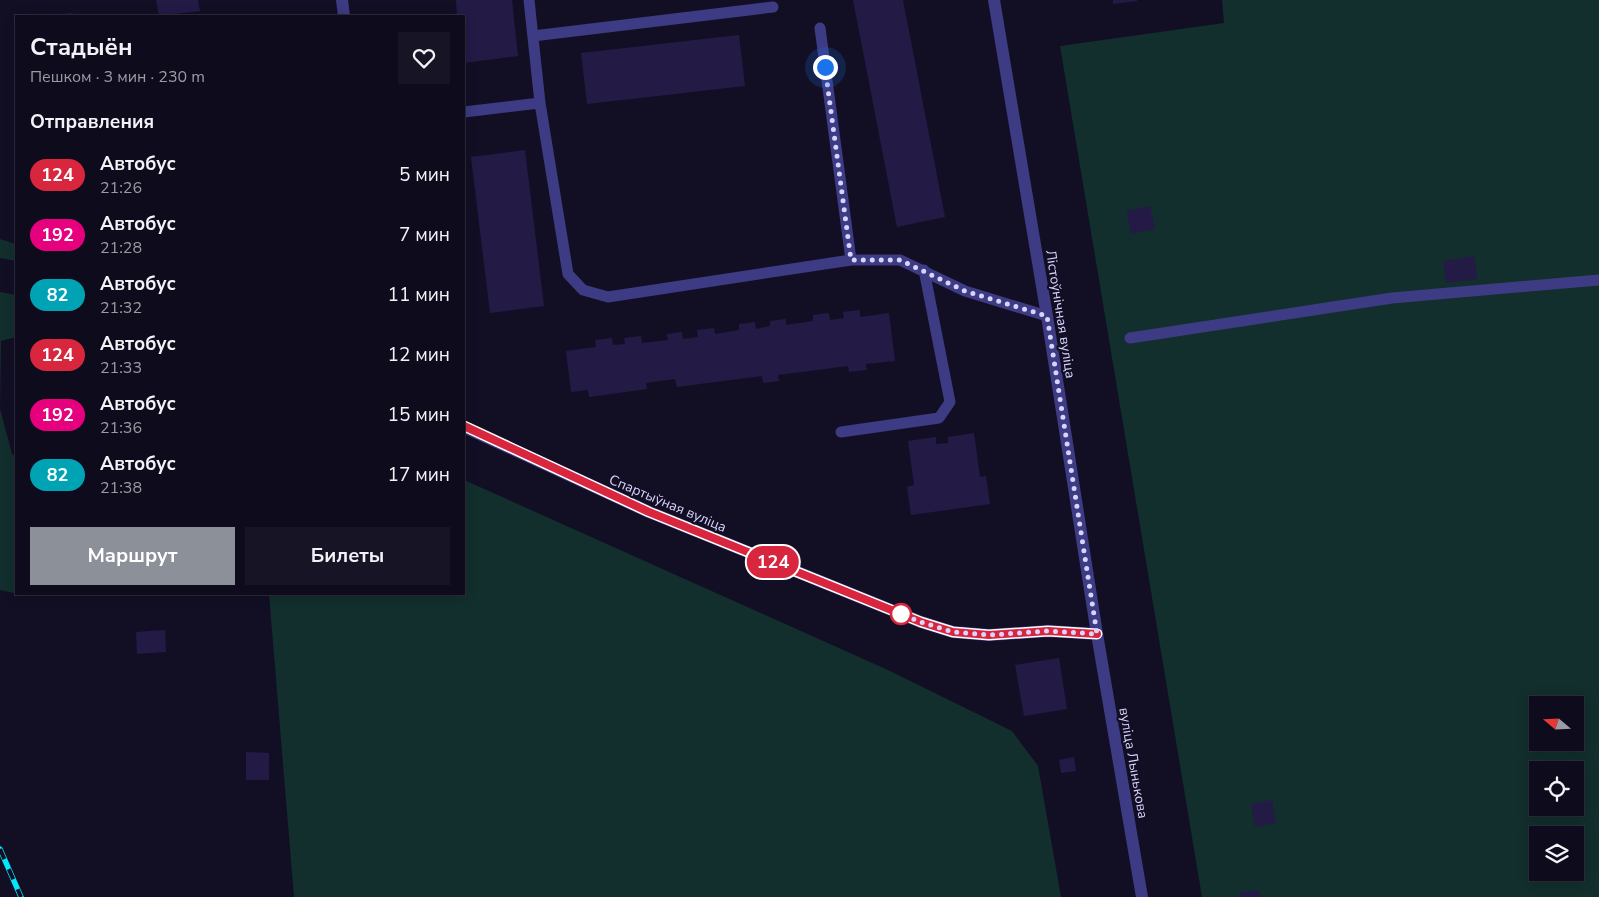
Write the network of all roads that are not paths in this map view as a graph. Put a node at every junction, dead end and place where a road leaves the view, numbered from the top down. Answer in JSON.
{"nodes":[{"id":1,"x":342,"y":0,"type":"edge"},
{"id":2,"x":529,"y":0,"type":"edge"},
{"id":3,"x":994,"y":0,"type":"edge"},
{"id":4,"x":773,"y":7,"type":"dead end"},
{"id":5,"x":344,"y":15,"type":"edge"},
{"id":6,"x":820,"y":28,"type":"dead end"},
{"id":7,"x":533,"y":36,"type":"junction"},
{"id":8,"x":540,"y":103,"type":"junction"},
{"id":9,"x":465,"y":112,"type":"edge"},
{"id":10,"x":851,"y":260,"type":"junction"},
{"id":11,"x":924,"y":270,"type":"junction"},
{"id":12,"x":1599,"y":280,"type":"edge"},
{"id":13,"x":1047,"y":316,"type":"junction"},
{"id":14,"x":1130,"y":338,"type":"dead end"},
{"id":15,"x":465,"y":426,"type":"edge"},
{"id":16,"x":841,"y":432,"type":"dead end"},
{"id":17,"x":1097,"y":634,"type":"junction"},
{"id":18,"x":1142,"y":897,"type":"edge"}],
"edges":[{"from":1,"to":5,"type":"street"},
{"from":2,"to":7,"type":"lane"},
{"from":3,"to":13,"type":"street","name":"Лістоўнічная вуліца"},
{"from":4,"to":7,"type":"lane"},
{"from":6,"to":10,"type":"lane"},
{"from":7,"to":8,"type":"lane"},
{"from":8,"to":9,"type":"lane"},
{"from":8,"to":10,"type":"lane"},
{"from":10,"to":11,"type":"lane"},
{"from":11,"to":13,"type":"lane"},
{"from":11,"to":16,"type":"lane"},
{"from":12,"to":14,"type":"lane"},
{"from":13,"to":17,"type":"street","name":"Лістоўнічная вуліца"},
{"from":15,"to":17,"type":"street","name":"Спартыўная вуліца"},
{"from":17,"to":18,"type":"street","name":"вуліца Лынькова"}]}
